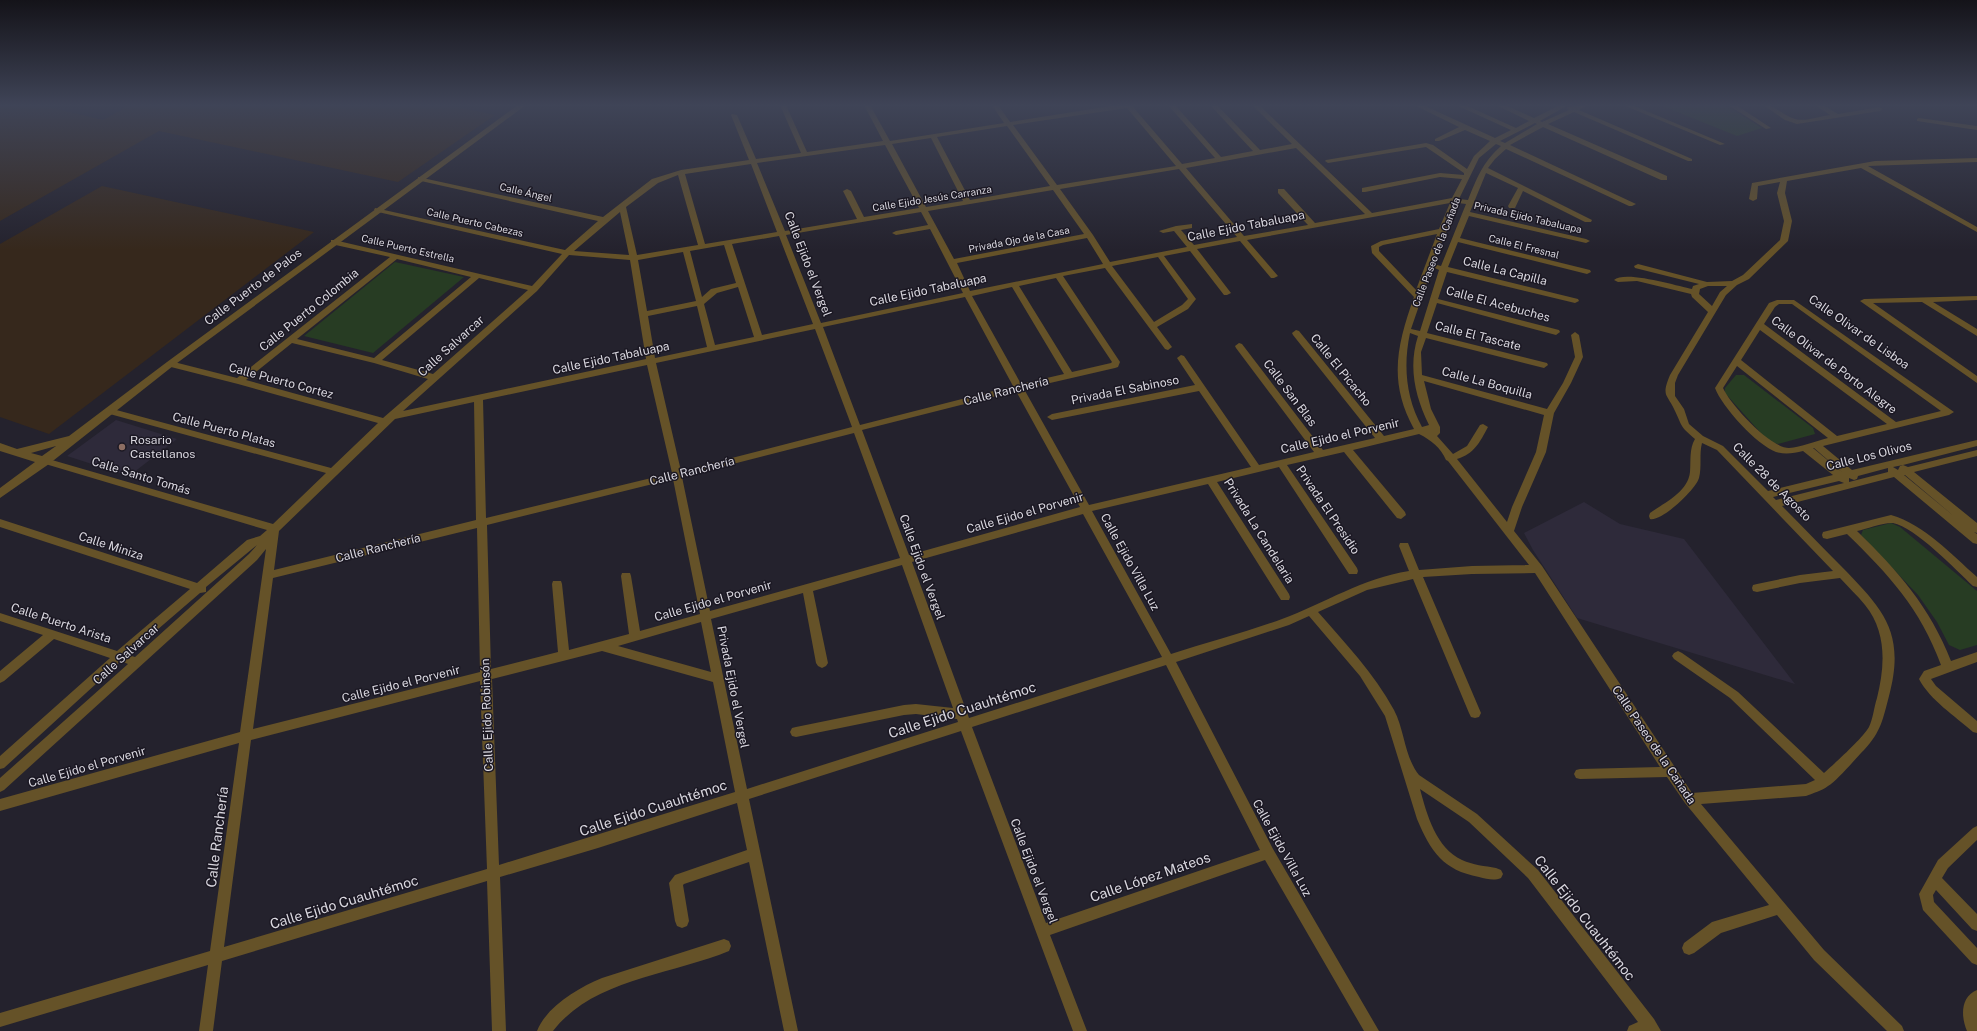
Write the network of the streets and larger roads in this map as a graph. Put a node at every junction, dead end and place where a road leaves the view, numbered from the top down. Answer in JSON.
{"nodes":[{"id":1,"x":457,"y":153,"type":"edge"},
{"id":2,"x":750,"y":153,"type":"edge"},
{"id":3,"x":818,"y":153,"type":"edge"},
{"id":4,"x":893,"y":153,"type":"edge"},
{"id":5,"x":942,"y":153,"type":"edge"},
{"id":6,"x":1029,"y":153,"type":"edge"},
{"id":7,"x":1169,"y":153,"type":"edge"},
{"id":8,"x":1214,"y":153,"type":"edge"},
{"id":9,"x":1259,"y":153,"type":"edge"},
{"id":10,"x":1306,"y":153,"type":"edge"},
{"id":11,"x":1376,"y":153,"type":"edge"},
{"id":12,"x":1440,"y":153,"type":"edge"},
{"id":13,"x":1481,"y":153,"type":"edge"},
{"id":14,"x":1495,"y":153,"type":"edge"},
{"id":15,"x":1522,"y":153,"type":"edge"},
{"id":16,"x":1608,"y":153,"type":"edge"},
{"id":17,"x":1674,"y":153,"type":"edge"},
{"id":18,"x":805,"y":155,"type":"joint"},
{"id":19,"x":1220,"y":160,"type":"junction"},
{"id":20,"x":1690,"y":160,"type":"dead end"},
{"id":21,"x":1977,"y":160,"type":"edge"},
{"id":22,"x":754,"y":162,"type":"junction"},
{"id":23,"x":1328,"y":162,"type":"dead end"},
{"id":24,"x":1861,"y":165,"type":"junction"},
{"id":25,"x":1180,"y":167,"type":"junction"},
{"id":26,"x":1484,"y":169,"type":"junction"},
{"id":27,"x":680,"y":172,"type":"junction"},
{"id":28,"x":1466,"y":174,"type":"junction"},
{"id":29,"x":1664,"y":178,"type":"dead end"},
{"id":30,"x":421,"y":179,"type":"junction"},
{"id":31,"x":1784,"y":179,"type":"junction"},
{"id":32,"x":1522,"y":187,"type":"junction"},
{"id":33,"x":1054,"y":188,"type":"junction"},
{"id":34,"x":1365,"y":190,"type":"dead end"},
{"id":35,"x":847,"y":191,"type":"dead end"},
{"id":36,"x":1281,"y":191,"type":"dead end"},
{"id":37,"x":1753,"y":199,"type":"dead end"},
{"id":38,"x":1455,"y":200,"type":"junction"},
{"id":39,"x":967,"y":202,"type":"junction"},
{"id":40,"x":1470,"y":203,"type":"junction"},
{"id":41,"x":1632,"y":204,"type":"dead end"},
{"id":42,"x":622,"y":206,"type":"junction"},
{"id":43,"x":1512,"y":206,"type":"dead end"},
{"id":44,"x":924,"y":209,"type":"junction"},
{"id":45,"x":378,"y":210,"type":"junction"},
{"id":46,"x":1466,"y":213,"type":"junction"},
{"id":47,"x":1370,"y":215,"type":"junction"},
{"id":48,"x":604,"y":220,"type":"junction"},
{"id":49,"x":862,"y":220,"type":"junction"},
{"id":50,"x":1588,"y":220,"type":"dead end"},
{"id":51,"x":933,"y":226,"type":"junction"},
{"id":52,"x":1189,"y":226,"type":"dead end"},
{"id":53,"x":1313,"y":226,"type":"junction"},
{"id":54,"x":1176,"y":228,"type":"junction"},
{"id":55,"x":1977,"y":230,"type":"edge"},
{"id":56,"x":1163,"y":231,"type":"dead end"},
{"id":57,"x":1443,"y":231,"type":"junction"},
{"id":58,"x":783,"y":233,"type":"junction"},
{"id":59,"x":896,"y":233,"type":"dead end"},
{"id":60,"x":1089,"y":235,"type":"junction"},
{"id":61,"x":1242,"y":239,"type":"junction"},
{"id":62,"x":1456,"y":239,"type":"junction"},
{"id":63,"x":1586,"y":241,"type":"dead end"},
{"id":64,"x":334,"y":242,"type":"junction"},
{"id":65,"x":727,"y":242,"type":"junction"},
{"id":66,"x":702,"y":246,"type":"junction"},
{"id":67,"x":1191,"y":248,"type":"junction"},
{"id":68,"x":686,"y":249,"type":"junction"},
{"id":69,"x":567,"y":254,"type":"junction"},
{"id":70,"x":1160,"y":255,"type":"junction"},
{"id":71,"x":395,"y":257,"type":"junction"},
{"id":72,"x":634,"y":258,"type":"junction"},
{"id":73,"x":952,"y":262,"type":"junction"},
{"id":74,"x":1429,"y":265,"type":"junction"},
{"id":75,"x":1108,"y":266,"type":"junction"},
{"id":76,"x":1638,"y":266,"type":"dead end"},
{"id":77,"x":1444,"y":268,"type":"junction"},
{"id":78,"x":1587,"y":272,"type":"dead end"},
{"id":79,"x":478,"y":275,"type":"junction"},
{"id":80,"x":1058,"y":275,"type":"junction"},
{"id":81,"x":1274,"y":276,"type":"dead end"},
{"id":82,"x":1618,"y":280,"type":"dead end"},
{"id":83,"x":1734,"y":283,"type":"junction"},
{"id":84,"x":740,"y":284,"type":"junction"},
{"id":85,"x":1707,"y":284,"type":"junction"},
{"id":86,"x":1015,"y":285,"type":"junction"},
{"id":87,"x":534,"y":289,"type":"junction"},
{"id":88,"x":1694,"y":292,"type":"junction"},
{"id":89,"x":1226,"y":293,"type":"dead end"},
{"id":90,"x":968,"y":294,"type":"junction"},
{"id":91,"x":1418,"y":297,"type":"junction"},
{"id":92,"x":1977,"y":298,"type":"edge"},
{"id":93,"x":1923,"y":299,"type":"junction"},
{"id":94,"x":1434,"y":300,"type":"junction"},
{"id":95,"x":1575,"y":301,"type":"dead end"},
{"id":96,"x":700,"y":303,"type":"junction"},
{"id":97,"x":1712,"y":311,"type":"junction"},
{"id":98,"x":644,"y":314,"type":"junction"},
{"id":99,"x":819,"y":325,"type":"junction"},
{"id":100,"x":1759,"y":325,"type":"junction"},
{"id":101,"x":1152,"y":326,"type":"junction"},
{"id":102,"x":1406,"y":330,"type":"junction"},
{"id":103,"x":1556,"y":332,"type":"dead end"},
{"id":104,"x":1296,"y":333,"type":"dead end"},
{"id":105,"x":1423,"y":334,"type":"junction"},
{"id":106,"x":1977,"y":334,"type":"edge"},
{"id":107,"x":1575,"y":336,"type":"dead end"},
{"id":108,"x":759,"y":338,"type":"junction"},
{"id":109,"x":290,"y":340,"type":"junction"},
{"id":110,"x":1239,"y":346,"type":"dead end"},
{"id":111,"x":1168,"y":347,"type":"dead end"},
{"id":112,"x":712,"y":349,"type":"junction"},
{"id":113,"x":1181,"y":358,"type":"dead end"},
{"id":114,"x":376,"y":361,"type":"junction"},
{"id":115,"x":1736,"y":361,"type":"junction"},
{"id":116,"x":651,"y":362,"type":"junction"},
{"id":117,"x":170,"y":364,"type":"junction"},
{"id":118,"x":1544,"y":365,"type":"dead end"},
{"id":119,"x":1069,"y":375,"type":"junction"},
{"id":120,"x":1418,"y":377,"type":"junction"},
{"id":121,"x":435,"y":378,"type":"junction"},
{"id":122,"x":1977,"y":380,"type":"edge"},
{"id":123,"x":239,"y":381,"type":"junction"},
{"id":124,"x":1019,"y":387,"type":"junction"},
{"id":125,"x":1202,"y":387,"type":"junction"},
{"id":126,"x":478,"y":399,"type":"junction"},
{"id":127,"x":109,"y":411,"type":"junction"},
{"id":128,"x":1549,"y":413,"type":"junction"},
{"id":129,"x":1052,"y":417,"type":"dead end"},
{"id":130,"x":389,"y":419,"type":"junction"},
{"id":131,"x":1894,"y":426,"type":"junction"},
{"id":132,"x":1435,"y":427,"type":"junction"},
{"id":133,"x":1483,"y":427,"type":"dead end"},
{"id":134,"x":856,"y":430,"type":"junction"},
{"id":135,"x":1420,"y":430,"type":"junction"},
{"id":136,"x":77,"y":435,"type":"junction"},
{"id":137,"x":1700,"y":438,"type":"junction"},
{"id":138,"x":1436,"y":439,"type":"junction"},
{"id":139,"x":1382,"y":440,"type":"junction"},
{"id":140,"x":1835,"y":440,"type":"junction"},
{"id":141,"x":1977,"y":442,"type":"edge"},
{"id":142,"x":1810,"y":446,"type":"junction"},
{"id":143,"x":0,"y":447,"type":"edge"},
{"id":144,"x":1346,"y":448,"type":"junction"},
{"id":145,"x":17,"y":452,"type":"junction"},
{"id":146,"x":1977,"y":453,"type":"edge"},
{"id":147,"x":1321,"y":454,"type":"junction"},
{"id":148,"x":1449,"y":458,"type":"junction"},
{"id":149,"x":45,"y":461,"type":"junction"},
{"id":150,"x":1282,"y":463,"type":"junction"},
{"id":151,"x":1891,"y":464,"type":"junction"},
{"id":152,"x":1257,"y":469,"type":"junction"},
{"id":153,"x":333,"y":472,"type":"junction"},
{"id":154,"x":1901,"y":472,"type":"junction"},
{"id":155,"x":677,"y":475,"type":"junction"},
{"id":156,"x":1846,"y":475,"type":"junction"},
{"id":157,"x":1211,"y":480,"type":"junction"},
{"id":158,"x":1861,"y":482,"type":"junction"},
{"id":159,"x":1851,"y":485,"type":"junction"},
{"id":160,"x":0,"y":494,"type":"edge"},
{"id":161,"x":1767,"y":495,"type":"junction"},
{"id":162,"x":1775,"y":504,"type":"junction"},
{"id":163,"x":1086,"y":509,"type":"junction"},
{"id":164,"x":1401,"y":515,"type":"dead end"},
{"id":165,"x":1654,"y":516,"type":"dead end"},
{"id":166,"x":482,"y":522,"type":"junction"},
{"id":167,"x":0,"y":523,"type":"edge"},
{"id":168,"x":274,"y":528,"type":"junction"},
{"id":169,"x":1977,"y":529,"type":"edge"},
{"id":170,"x":1849,"y":530,"type":"junction"},
{"id":171,"x":1509,"y":532,"type":"junction"},
{"id":172,"x":1827,"y":535,"type":"dead end"},
{"id":173,"x":264,"y":539,"type":"junction"},
{"id":174,"x":1977,"y":540,"type":"edge"},
{"id":175,"x":1404,"y":546,"type":"dead end"},
{"id":176,"x":907,"y":561,"type":"junction"},
{"id":177,"x":1538,"y":569,"type":"junction"},
{"id":178,"x":1353,"y":571,"type":"dead end"},
{"id":179,"x":1843,"y":574,"type":"junction"},
{"id":180,"x":268,"y":575,"type":"junction"},
{"id":181,"x":1415,"y":575,"type":"junction"},
{"id":182,"x":626,"y":576,"type":"dead end"},
{"id":183,"x":1977,"y":583,"type":"edge"},
{"id":184,"x":557,"y":584,"type":"dead end"},
{"id":185,"x":198,"y":588,"type":"junction"},
{"id":186,"x":807,"y":588,"type":"junction"},
{"id":187,"x":1757,"y":588,"type":"dead end"},
{"id":188,"x":214,"y":592,"type":"junction"},
{"id":189,"x":1285,"y":597,"type":"dead end"},
{"id":190,"x":1311,"y":611,"type":"junction"},
{"id":191,"x":706,"y":616,"type":"junction"},
{"id":192,"x":0,"y":617,"type":"edge"},
{"id":193,"x":52,"y":634,"type":"junction"},
{"id":194,"x":635,"y":637,"type":"junction"},
{"id":195,"x":602,"y":646,"type":"junction"},
{"id":196,"x":564,"y":655,"type":"junction"},
{"id":197,"x":119,"y":656,"type":"junction"},
{"id":198,"x":1678,"y":656,"type":"dead end"},
{"id":199,"x":1977,"y":657,"type":"edge"},
{"id":200,"x":1169,"y":660,"type":"junction"},
{"id":201,"x":137,"y":662,"type":"junction"},
{"id":202,"x":822,"y":663,"type":"dead end"},
{"id":203,"x":1948,"y":667,"type":"junction"},
{"id":204,"x":486,"y":676,"type":"junction"},
{"id":205,"x":0,"y":678,"type":"edge"},
{"id":206,"x":718,"y":679,"type":"junction"},
{"id":207,"x":1476,"y":713,"type":"dead end"},
{"id":208,"x":963,"y":719,"type":"junction"},
{"id":209,"x":1977,"y":728,"type":"edge"},
{"id":210,"x":796,"y":732,"type":"dead end"},
{"id":211,"x":245,"y":736,"type":"junction"},
{"id":212,"x":0,"y":764,"type":"edge"},
{"id":213,"x":1670,"y":772,"type":"junction"},
{"id":214,"x":1410,"y":774,"type":"junction"},
{"id":215,"x":1580,"y":774,"type":"dead end"},
{"id":216,"x":1825,"y":782,"type":"junction"},
{"id":217,"x":0,"y":786,"type":"edge"},
{"id":218,"x":742,"y":796,"type":"junction"},
{"id":219,"x":1689,"y":799,"type":"junction"},
{"id":220,"x":0,"y":805,"type":"edge"},
{"id":221,"x":1977,"y":832,"type":"edge"},
{"id":222,"x":1268,"y":853,"type":"junction"},
{"id":223,"x":754,"y":854,"type":"junction"},
{"id":224,"x":494,"y":873,"type":"junction"},
{"id":225,"x":1496,"y":874,"type":"dead end"},
{"id":226,"x":1934,"y":879,"type":"junction"},
{"id":227,"x":1780,"y":908,"type":"junction"},
{"id":228,"x":682,"y":921,"type":"dead end"},
{"id":229,"x":1977,"y":924,"type":"edge"},
{"id":230,"x":1043,"y":931,"type":"junction"},
{"id":231,"x":724,"y":946,"type":"dead end"},
{"id":232,"x":1689,"y":948,"type":"dead end"},
{"id":233,"x":217,"y":956,"type":"junction"},
{"id":234,"x":1977,"y":958,"type":"edge"},
{"id":235,"x":1977,"y":998,"type":"edge"},
{"id":236,"x":0,"y":1020,"type":"edge"},
{"id":237,"x":1652,"y":1028,"type":"edge"},
{"id":238,"x":206,"y":1031,"type":"edge"},
{"id":239,"x":499,"y":1031,"type":"edge"},
{"id":240,"x":544,"y":1031,"type":"edge"},
{"id":241,"x":791,"y":1031,"type":"edge"},
{"id":242,"x":1080,"y":1031,"type":"edge"},
{"id":243,"x":1372,"y":1031,"type":"edge"},
{"id":244,"x":1634,"y":1031,"type":"edge"},
{"id":245,"x":1897,"y":1031,"type":"edge"},
{"id":246,"x":1975,"y":1031,"type":"edge"}],
"edges":[{"from":1,"to":30,"type":"street","name":"Calle Puerto de Palos"},
{"from":2,"to":22,"type":"street","name":"Calle Ejido el Vergel"},
{"from":3,"to":18,"type":"street","name":"Calle Salvarcar"},
{"from":4,"to":44,"type":"street","name":"Calle Ejido Villa Luz"},
{"from":5,"to":39,"type":"street"},
{"from":6,"to":33,"type":"street"},
{"from":7,"to":25,"type":"street"},
{"from":8,"to":19,"type":"street"},
{"from":9,"to":19,"type":"street","name":"Calle Ejido Jesús Carranza"},
{"from":10,"to":47,"type":"street"},
{"from":11,"to":23,"type":"street"},
{"from":12,"to":28,"type":"street"},
{"from":13,"to":28,"type":"street","name":"Calle Paseo de la Cañada"},
{"from":14,"to":26,"type":"street","name":"Calle Paseo de la Cañada"},
{"from":15,"to":41,"type":"street"},
{"from":16,"to":29,"type":"street"},
{"from":17,"to":20,"type":"street"},
{"from":18,"to":22,"type":"street","name":"Calle Salvarcar"},
{"from":19,"to":25,"type":"street","name":"Calle Ejido Jesús Carranza"},
{"from":21,"to":24,"type":"street"},
{"from":22,"to":27,"type":"street","name":"Calle Salvarcar"},
{"from":22,"to":58,"type":"street","name":"Calle Ejido el Vergel"},
{"from":24,"to":31,"type":"street"},
{"from":24,"to":55,"type":"street"},
{"from":25,"to":33,"type":"street","name":"Calle Ejido Jesús Carranza"},
{"from":25,"to":61,"type":"street"},
{"from":26,"to":32,"type":"street"},
{"from":26,"to":40,"type":"street","name":"Calle Paseo de la Cañada"},
{"from":27,"to":42,"type":"street","name":"Calle Salvarcar"},
{"from":27,"to":66,"type":"street"},
{"from":28,"to":34,"type":"street"},
{"from":28,"to":38,"type":"street","name":"Calle Paseo de la Cañada"},
{"from":30,"to":45,"type":"street","name":"Calle Puerto de Palos"},
{"from":30,"to":48,"type":"street","name":"Calle Ángel"},
{"from":31,"to":37,"type":"street"},
{"from":31,"to":83,"type":"street","name":"Calle 28 de Agosto"},
{"from":32,"to":43,"type":"street"},
{"from":32,"to":50,"type":"street"},
{"from":33,"to":39,"type":"street","name":"Calle Ejido Jesús Carranza"},
{"from":33,"to":60,"type":"street"},
{"from":35,"to":49,"type":"street"},
{"from":36,"to":53,"type":"street"},
{"from":38,"to":40,"type":"street","name":"Calle Ejido Tabaluapa"},
{"from":38,"to":47,"type":"street","name":"Calle Ejido Tabaluapa"},
{"from":38,"to":57,"type":"street","name":"Calle Paseo de la Cañada"},
{"from":39,"to":44,"type":"street","name":"Calle Ejido Jesús Carranza"},
{"from":40,"to":46,"type":"street","name":"Calle Paseo de la Cañada"},
{"from":42,"to":48,"type":"street","name":"Calle Salvarcar"},
{"from":42,"to":72,"type":"street","name":"Privada Ejido el Vergel"},
{"from":44,"to":49,"type":"street","name":"Calle Ejido Jesús Carranza"},
{"from":44,"to":51,"type":"street","name":"Calle Ejido Villa Luz"},
{"from":45,"to":64,"type":"street","name":"Calle Puerto de Palos"},
{"from":45,"to":69,"type":"street","name":"Calle Puerto Cabezas"},
{"from":46,"to":62,"type":"street","name":"Calle Paseo de la Cañada"},
{"from":46,"to":63,"type":"street","name":"Privada Ejido Tabaluapa"},
{"from":47,"to":53,"type":"street","name":"Calle Ejido Tabaluapa"},
{"from":48,"to":69,"type":"street","name":"Calle Salvarcar"},
{"from":49,"to":58,"type":"street","name":"Calle Ejido Jesús Carranza"},
{"from":51,"to":59,"type":"street"},
{"from":51,"to":73,"type":"street","name":"Calle Ejido Villa Luz"},
{"from":52,"to":54,"type":"street"},
{"from":53,"to":61,"type":"street","name":"Calle Ejido Tabaluapa"},
{"from":54,"to":56,"type":"street"},
{"from":54,"to":67,"type":"street"},
{"from":57,"to":74,"type":"street","name":"Calle Paseo de la Cañada"},
{"from":57,"to":91,"type":"street"},
{"from":58,"to":65,"type":"street","name":"Calle Ejido Jesús Carranza"},
{"from":58,"to":99,"type":"street","name":"Calle Ejido el Vergel"},
{"from":60,"to":73,"type":"street","name":"Privada Ojo de la Casa"},
{"from":60,"to":75,"type":"street"},
{"from":61,"to":67,"type":"street","name":"Calle Ejido Tabaluapa"},
{"from":61,"to":81,"type":"street"},
{"from":62,"to":77,"type":"street","name":"Calle Paseo de la Cañada"},
{"from":62,"to":78,"type":"street","name":"Calle El Fresnal"},
{"from":64,"to":71,"type":"street","name":"Calle Puerto Estrella"},
{"from":64,"to":117,"type":"street","name":"Calle Puerto de Palos"},
{"from":65,"to":66,"type":"street","name":"Calle Ejido Jesús Carranza"},
{"from":65,"to":84,"type":"street"},
{"from":66,"to":68,"type":"street","name":"Calle Ejido Jesús Carranza"},
{"from":67,"to":70,"type":"street","name":"Calle Ejido Tabaluapa"},
{"from":67,"to":89,"type":"street"},
{"from":68,"to":72,"type":"street","name":"Calle Ejido Jesús Carranza"},
{"from":68,"to":96,"type":"street"},
{"from":69,"to":72,"type":"street","name":"Calle Ejido Jesús Carranza"},
{"from":69,"to":87,"type":"street","name":"Calle Salvarcar"},
{"from":70,"to":75,"type":"street","name":"Calle Ejido Tabaluapa"},
{"from":70,"to":101,"type":"street"},
{"from":71,"to":79,"type":"street","name":"Calle Puerto Estrella"},
{"from":71,"to":109,"type":"street","name":"Calle Puerto Colombia"},
{"from":72,"to":98,"type":"street","name":"Privada Ejido el Vergel"},
{"from":73,"to":90,"type":"street","name":"Calle Ejido Villa Luz"},
{"from":74,"to":77,"type":"street","name":"Calle La Capilla"},
{"from":74,"to":91,"type":"street","name":"Calle Paseo de la Cañada"},
{"from":75,"to":80,"type":"street","name":"Calle Ejido Tabaluapa"},
{"from":75,"to":101,"type":"street"},
{"from":76,"to":85,"type":"street"},
{"from":77,"to":94,"type":"street","name":"Calle Paseo de la Cañada"},
{"from":77,"to":95,"type":"street","name":"Calle La Capilla"},
{"from":79,"to":87,"type":"street","name":"Calle Puerto Estrella"},
{"from":79,"to":114,"type":"street"},
{"from":80,"to":86,"type":"street","name":"Calle Ejido Tabaluapa"},
{"from":80,"to":119,"type":"street","name":"Calle Ranchería"},
{"from":82,"to":88,"type":"street"},
{"from":83,"to":85,"type":"street"},
{"from":83,"to":97,"type":"street","name":"Calle 28 de Agosto"},
{"from":84,"to":96,"type":"street"},
{"from":84,"to":108,"type":"street"},
{"from":85,"to":88,"type":"street"},
{"from":86,"to":90,"type":"street","name":"Calle Ejido Tabaluapa"},
{"from":86,"to":119,"type":"street"},
{"from":87,"to":121,"type":"street","name":"Calle Salvarcar"},
{"from":88,"to":97,"type":"street"},
{"from":90,"to":99,"type":"street","name":"Calle Ejido Tabaluapa"},
{"from":90,"to":124,"type":"street","name":"Calle Ejido Villa Luz"},
{"from":91,"to":102,"type":"street","name":"Calle Paseo de la Cañada"},
{"from":92,"to":93,"type":"street"},
{"from":93,"to":106,"type":"street"},
{"from":93,"to":122,"type":"street"},
{"from":94,"to":103,"type":"street","name":"Calle El Acebuches"},
{"from":94,"to":105,"type":"street","name":"Calle Paseo de la Cañada"},
{"from":96,"to":98,"type":"street"},
{"from":96,"to":112,"type":"street"},
{"from":97,"to":137,"type":"street","name":"Calle 28 de Agosto"},
{"from":98,"to":116,"type":"street","name":"Privada Ejido el Vergel"},
{"from":99,"to":108,"type":"street","name":"Calle Ejido Tabaluapa"},
{"from":99,"to":134,"type":"street","name":"Calle Ejido el Vergel"},
{"from":100,"to":115,"type":"street","name":"Calle Olivar de Lisboa"},
{"from":100,"to":131,"type":"street","name":"Calle Olivar de Porto Alegre"},
{"from":100,"to":131,"type":"street","name":"Calle Olivar de Lisboa"},
{"from":101,"to":111,"type":"street"},
{"from":102,"to":105,"type":"street","name":"Calle El Tascate"},
{"from":102,"to":135,"type":"street","name":"Calle Paseo de la Cañada"},
{"from":104,"to":139,"type":"street","name":"Calle El Picacho"},
{"from":105,"to":118,"type":"street","name":"Calle El Tascate"},
{"from":105,"to":120,"type":"street","name":"Calle Paseo de la Cañada"},
{"from":107,"to":128,"type":"street"},
{"from":108,"to":112,"type":"street","name":"Calle Ejido Tabaluapa"},
{"from":109,"to":114,"type":"street"},
{"from":109,"to":123,"type":"street","name":"Calle Puerto Colombia"},
{"from":110,"to":147,"type":"street","name":"Calle San Blas"},
{"from":112,"to":116,"type":"street","name":"Calle Ejido Tabaluapa"},
{"from":113,"to":125,"type":"street","name":"Privada El Sabinoso"},
{"from":114,"to":121,"type":"street"},
{"from":115,"to":140,"type":"street"},
{"from":115,"to":142,"type":"street","name":"Calle Olivar de Lisboa"},
{"from":116,"to":126,"type":"street","name":"Calle Ejido Tabaluapa"},
{"from":116,"to":155,"type":"street","name":"Privada Ejido el Vergel"},
{"from":117,"to":123,"type":"street","name":"Calle Puerto Cortez"},
{"from":117,"to":127,"type":"street","name":"Calle Puerto de Palos"},
{"from":119,"to":124,"type":"street","name":"Calle Ranchería"},
{"from":120,"to":128,"type":"street","name":"Calle La Boquilla"},
{"from":120,"to":132,"type":"street","name":"Calle Paseo de la Cañada"},
{"from":121,"to":130,"type":"street","name":"Calle Salvarcar"},
{"from":123,"to":130,"type":"street","name":"Calle Puerto Cortez"},
{"from":124,"to":134,"type":"street","name":"Calle Ranchería"},
{"from":124,"to":163,"type":"street","name":"Calle Ejido Villa Luz"},
{"from":125,"to":129,"type":"street","name":"Privada El Sabinoso"},
{"from":125,"to":152,"type":"street","name":"Privada El Sabinoso"},
{"from":126,"to":130,"type":"street","name":"Calle Ejido Tabaluapa"},
{"from":126,"to":166,"type":"street","name":"Calle Ejido Robinsón"},
{"from":127,"to":136,"type":"street","name":"Calle Puerto de Palos"},
{"from":127,"to":153,"type":"street","name":"Calle Puerto Platas"},
{"from":128,"to":171,"type":"street"},
{"from":130,"to":153,"type":"street","name":"Calle Salvarcar"},
{"from":131,"to":140,"type":"street","name":"Calle Olivar de Lisboa"},
{"from":132,"to":135,"type":"street","name":"Calle Ejido el Porvenir"},
{"from":132,"to":138,"type":"street","name":"Calle Paseo de la Cañada"},
{"from":133,"to":148,"type":"street"},
{"from":134,"to":155,"type":"street","name":"Calle Ranchería"},
{"from":134,"to":176,"type":"street","name":"Calle Ejido el Vergel"},
{"from":135,"to":138,"type":"street","name":"Calle Paseo de la Cañada"},
{"from":135,"to":139,"type":"street","name":"Calle Ejido el Porvenir"},
{"from":136,"to":145,"type":"street"},
{"from":136,"to":149,"type":"street","name":"Calle Puerto de Palos"},
{"from":137,"to":161,"type":"street","name":"Calle 28 de Agosto"},
{"from":137,"to":165,"type":"street"},
{"from":138,"to":148,"type":"street","name":"Calle Paseo de la Cañada"},
{"from":139,"to":144,"type":"street","name":"Calle Ejido el Porvenir"},
{"from":140,"to":142,"type":"street","name":"Calle Olivar de Lisboa"},
{"from":141,"to":151,"type":"street","name":"Calle Los Olivos"},
{"from":142,"to":156,"type":"street"},
{"from":143,"to":145,"type":"street","name":"Calle Santo Tomás"},
{"from":144,"to":147,"type":"street","name":"Calle Ejido el Porvenir"},
{"from":144,"to":164,"type":"street"},
{"from":145,"to":149,"type":"street","name":"Calle Santo Tomás"},
{"from":146,"to":154,"type":"street","name":"Calle Los Olivos"},
{"from":147,"to":150,"type":"street","name":"Calle Ejido el Porvenir"},
{"from":148,"to":171,"type":"street","name":"Calle Paseo de la Cañada"},
{"from":149,"to":160,"type":"street","name":"Calle Puerto de Palos"},
{"from":149,"to":168,"type":"street","name":"Calle Santo Tomás"},
{"from":150,"to":152,"type":"street","name":"Calle Ejido el Porvenir"},
{"from":150,"to":178,"type":"street","name":"Privada El Presidio"},
{"from":151,"to":154,"type":"street"},
{"from":151,"to":156,"type":"street","name":"Calle Los Olivos"},
{"from":152,"to":157,"type":"street","name":"Calle Ejido el Porvenir"},
{"from":153,"to":168,"type":"street","name":"Calle Salvarcar"},
{"from":154,"to":158,"type":"street","name":"Calle Los Olivos"},
{"from":154,"to":169,"type":"street"},
{"from":154,"to":174,"type":"street"},
{"from":155,"to":166,"type":"street","name":"Calle Ranchería"},
{"from":155,"to":191,"type":"street","name":"Privada Ejido el Vergel"},
{"from":156,"to":158,"type":"street"},
{"from":156,"to":159,"type":"street"},
{"from":156,"to":161,"type":"street","name":"Calle Los Olivos"},
{"from":157,"to":163,"type":"street","name":"Calle Ejido el Porvenir"},
{"from":157,"to":189,"type":"street","name":"Privada La Candelaria"},
{"from":158,"to":159,"type":"street","name":"Calle Los Olivos"},
{"from":159,"to":162,"type":"street","name":"Calle Los Olivos"},
{"from":161,"to":162,"type":"street","name":"Calle 28 de Agosto"},
{"from":162,"to":179,"type":"street","name":"Calle 28 de Agosto"},
{"from":163,"to":176,"type":"street","name":"Calle Ejido el Porvenir"},
{"from":163,"to":200,"type":"street","name":"Calle Ejido Villa Luz"},
{"from":166,"to":180,"type":"street","name":"Calle Ranchería"},
{"from":166,"to":204,"type":"street","name":"Calle Ejido Robinsón"},
{"from":167,"to":185,"type":"street","name":"Calle Miniza"},
{"from":168,"to":173,"type":"street","name":"Calle Salvarcar"},
{"from":168,"to":180,"type":"street","name":"Calle Ranchería"},
{"from":170,"to":172,"type":"street"},
{"from":170,"to":183,"type":"street"},
{"from":170,"to":203,"type":"street"},
{"from":171,"to":177,"type":"street","name":"Calle Paseo de la Cañada"},
{"from":173,"to":185,"type":"street","name":"Calle Salvarcar"},
{"from":173,"to":188,"type":"street","name":"Calle Salvarcar"},
{"from":175,"to":181,"type":"street"},
{"from":176,"to":186,"type":"street","name":"Calle Ejido el Porvenir"},
{"from":176,"to":208,"type":"street","name":"Calle Ejido el Vergel"},
{"from":177,"to":181,"type":"street","name":"Calle Ejido Cuauhtémoc"},
{"from":177,"to":213,"type":"street","name":"Calle Paseo de la Cañada"},
{"from":179,"to":187,"type":"street"},
{"from":179,"to":216,"type":"street","name":"Calle 28 de Agosto"},
{"from":180,"to":211,"type":"street","name":"Calle Ranchería"},
{"from":181,"to":190,"type":"street","name":"Calle Ejido Cuauhtémoc"},
{"from":181,"to":207,"type":"street"},
{"from":182,"to":194,"type":"street"},
{"from":184,"to":196,"type":"street"},
{"from":185,"to":188,"type":"street","name":"Calle Miniza"},
{"from":185,"to":197,"type":"street","name":"Calle Salvarcar"},
{"from":186,"to":191,"type":"street","name":"Calle Ejido el Porvenir"},
{"from":186,"to":202,"type":"street"},
{"from":188,"to":201,"type":"street","name":"Calle Salvarcar"},
{"from":190,"to":200,"type":"street","name":"Calle Ejido Cuauhtémoc"},
{"from":190,"to":214,"type":"street"},
{"from":191,"to":194,"type":"street","name":"Calle Ejido el Porvenir"},
{"from":191,"to":206,"type":"street","name":"Privada Ejido el Vergel"},
{"from":192,"to":193,"type":"street","name":"Calle Puerto Arista"},
{"from":193,"to":197,"type":"street","name":"Calle Puerto Arista"},
{"from":193,"to":205,"type":"street"},
{"from":194,"to":195,"type":"street","name":"Calle Ejido el Porvenir"},
{"from":195,"to":196,"type":"street","name":"Calle Ejido el Porvenir"},
{"from":195,"to":206,"type":"street"},
{"from":196,"to":204,"type":"street","name":"Calle Ejido el Porvenir"},
{"from":197,"to":201,"type":"street","name":"Calle Puerto Arista"},
{"from":197,"to":212,"type":"street","name":"Calle Salvarcar"},
{"from":198,"to":216,"type":"street"},
{"from":199,"to":203,"type":"street"},
{"from":200,"to":208,"type":"street","name":"Calle Ejido Cuauhtémoc"},
{"from":200,"to":222,"type":"street","name":"Calle Ejido Villa Luz"},
{"from":201,"to":217,"type":"street","name":"Calle Salvarcar"},
{"from":203,"to":209,"type":"street"},
{"from":204,"to":211,"type":"street","name":"Calle Ejido el Porvenir"},
{"from":204,"to":224,"type":"street","name":"Calle Ejido Robinsón"},
{"from":206,"to":218,"type":"street","name":"Privada Ejido el Vergel"},
{"from":208,"to":210,"type":"street"},
{"from":208,"to":218,"type":"street","name":"Calle Ejido Cuauhtémoc"},
{"from":208,"to":230,"type":"street","name":"Calle Ejido el Vergel"},
{"from":211,"to":220,"type":"street","name":"Calle Ejido el Porvenir"},
{"from":211,"to":233,"type":"street","name":"Calle Ranchería"},
{"from":213,"to":215,"type":"street"},
{"from":213,"to":219,"type":"street","name":"Calle Paseo de la Cañada"},
{"from":214,"to":225,"type":"street"},
{"from":214,"to":237,"type":"street","name":"Calle Ejido Cuauhtémoc"},
{"from":216,"to":219,"type":"street","name":"Calle 28 de Agosto"},
{"from":218,"to":223,"type":"street","name":"Privada Ejido el Vergel"},
{"from":218,"to":224,"type":"street","name":"Calle Ejido Cuauhtémoc"},
{"from":219,"to":227,"type":"street","name":"Calle Paseo de la Cañada"},
{"from":221,"to":226,"type":"street"},
{"from":222,"to":230,"type":"street","name":"Calle López Mateos"},
{"from":222,"to":243,"type":"street","name":"Calle Ejido Villa Luz"},
{"from":223,"to":228,"type":"street"},
{"from":223,"to":241,"type":"street","name":"Privada Ejido el Vergel"},
{"from":224,"to":233,"type":"street","name":"Calle Ejido Cuauhtémoc"},
{"from":224,"to":239,"type":"street","name":"Calle Ejido Robinsón"},
{"from":226,"to":229,"type":"street"},
{"from":226,"to":234,"type":"street"},
{"from":227,"to":232,"type":"street"},
{"from":227,"to":245,"type":"street","name":"Calle Paseo de la Cañada"},
{"from":230,"to":242,"type":"street","name":"Calle Ejido el Vergel"},
{"from":231,"to":240,"type":"street"},
{"from":233,"to":236,"type":"street","name":"Calle Ejido Cuauhtémoc"},
{"from":233,"to":238,"type":"street","name":"Calle Ranchería"},
{"from":235,"to":246,"type":"street"},
{"from":237,"to":244,"type":"street"}]}
